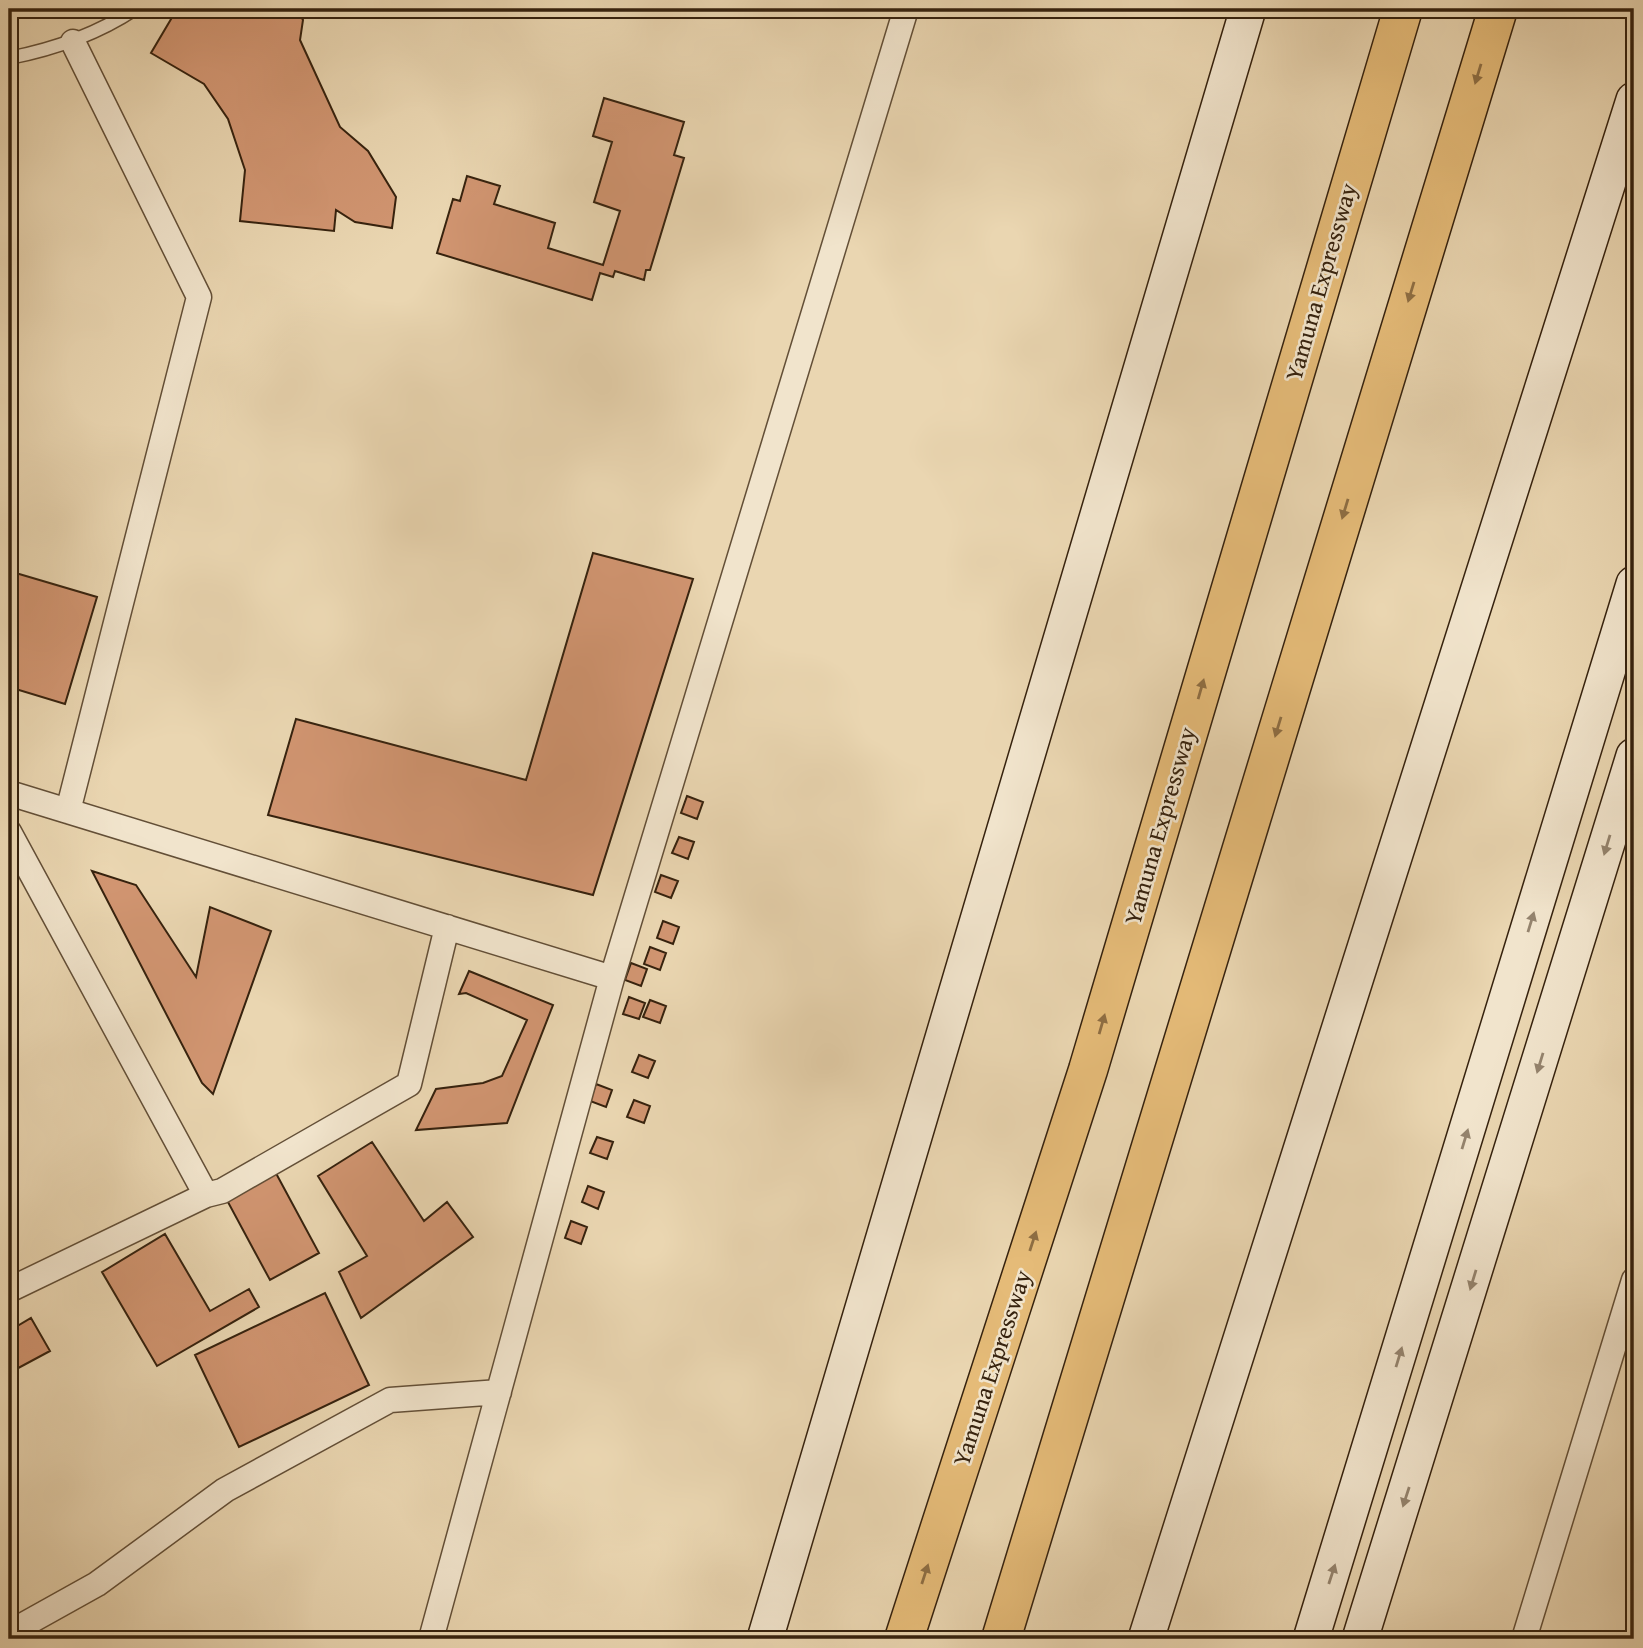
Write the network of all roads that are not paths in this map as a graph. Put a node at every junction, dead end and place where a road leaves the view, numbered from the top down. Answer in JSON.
{"nodes":[{"id":1,"x":135,"y":9,"type":"edge"},
{"id":2,"x":906,"y":9,"type":"edge"},
{"id":3,"x":1248,"y":9,"type":"edge"},
{"id":4,"x":1403,"y":9,"type":"edge"},
{"id":5,"x":1498,"y":9,"type":"edge"},
{"id":6,"x":73,"y":42,"type":"junction"},
{"id":7,"x":9,"y":58,"type":"edge"},
{"id":8,"x":1634,"y":100,"type":"edge"},
{"id":9,"x":1634,"y":584,"type":"edge"},
{"id":10,"x":1634,"y":757,"type":"edge"},
{"id":11,"x":9,"y":793,"type":"edge"},
{"id":12,"x":68,"y":811,"type":"junction"},
{"id":13,"x":9,"y":832,"type":"edge"},
{"id":14,"x":447,"y":928,"type":"junction"},
{"id":15,"x":612,"y":978,"type":"junction"},
{"id":16,"x":206,"y":1195,"type":"junction"},
{"id":17,"x":1634,"y":1280,"type":"edge"},
{"id":18,"x":9,"y":1290,"type":"edge"},
{"id":19,"x":499,"y":1392,"type":"junction"},
{"id":20,"x":9,"y":1633,"type":"edge"},
{"id":21,"x":432,"y":1639,"type":"edge"},
{"id":22,"x":765,"y":1639,"type":"edge"},
{"id":23,"x":904,"y":1639,"type":"edge"},
{"id":24,"x":1002,"y":1639,"type":"edge"},
{"id":25,"x":1146,"y":1639,"type":"edge"},
{"id":26,"x":1311,"y":1639,"type":"edge"},
{"id":27,"x":1360,"y":1639,"type":"edge"},
{"id":28,"x":1524,"y":1639,"type":"edge"}],
"edges":[{"from":1,"to":6,"type":"lane"},
{"from":2,"to":15,"type":"street"},
{"from":3,"to":22,"type":"street"},
{"from":23,"to":4,"type":"highway","name":"Yamuna Expressway","one_way":true},
{"from":5,"to":24,"type":"highway","one_way":true},
{"from":6,"to":7,"type":"lane"},
{"from":6,"to":12,"type":"street"},
{"from":8,"to":25,"type":"street"},
{"from":26,"to":9,"type":"street","one_way":true},
{"from":10,"to":27,"type":"street","one_way":true},
{"from":11,"to":12,"type":"street"},
{"from":12,"to":14,"type":"street"},
{"from":13,"to":16,"type":"street"},
{"from":14,"to":15,"type":"street"},
{"from":14,"to":16,"type":"street"},
{"from":15,"to":19,"type":"street"},
{"from":16,"to":18,"type":"street"},
{"from":17,"to":28,"type":"street"},
{"from":19,"to":20,"type":"street"},
{"from":19,"to":21,"type":"street"}]}
